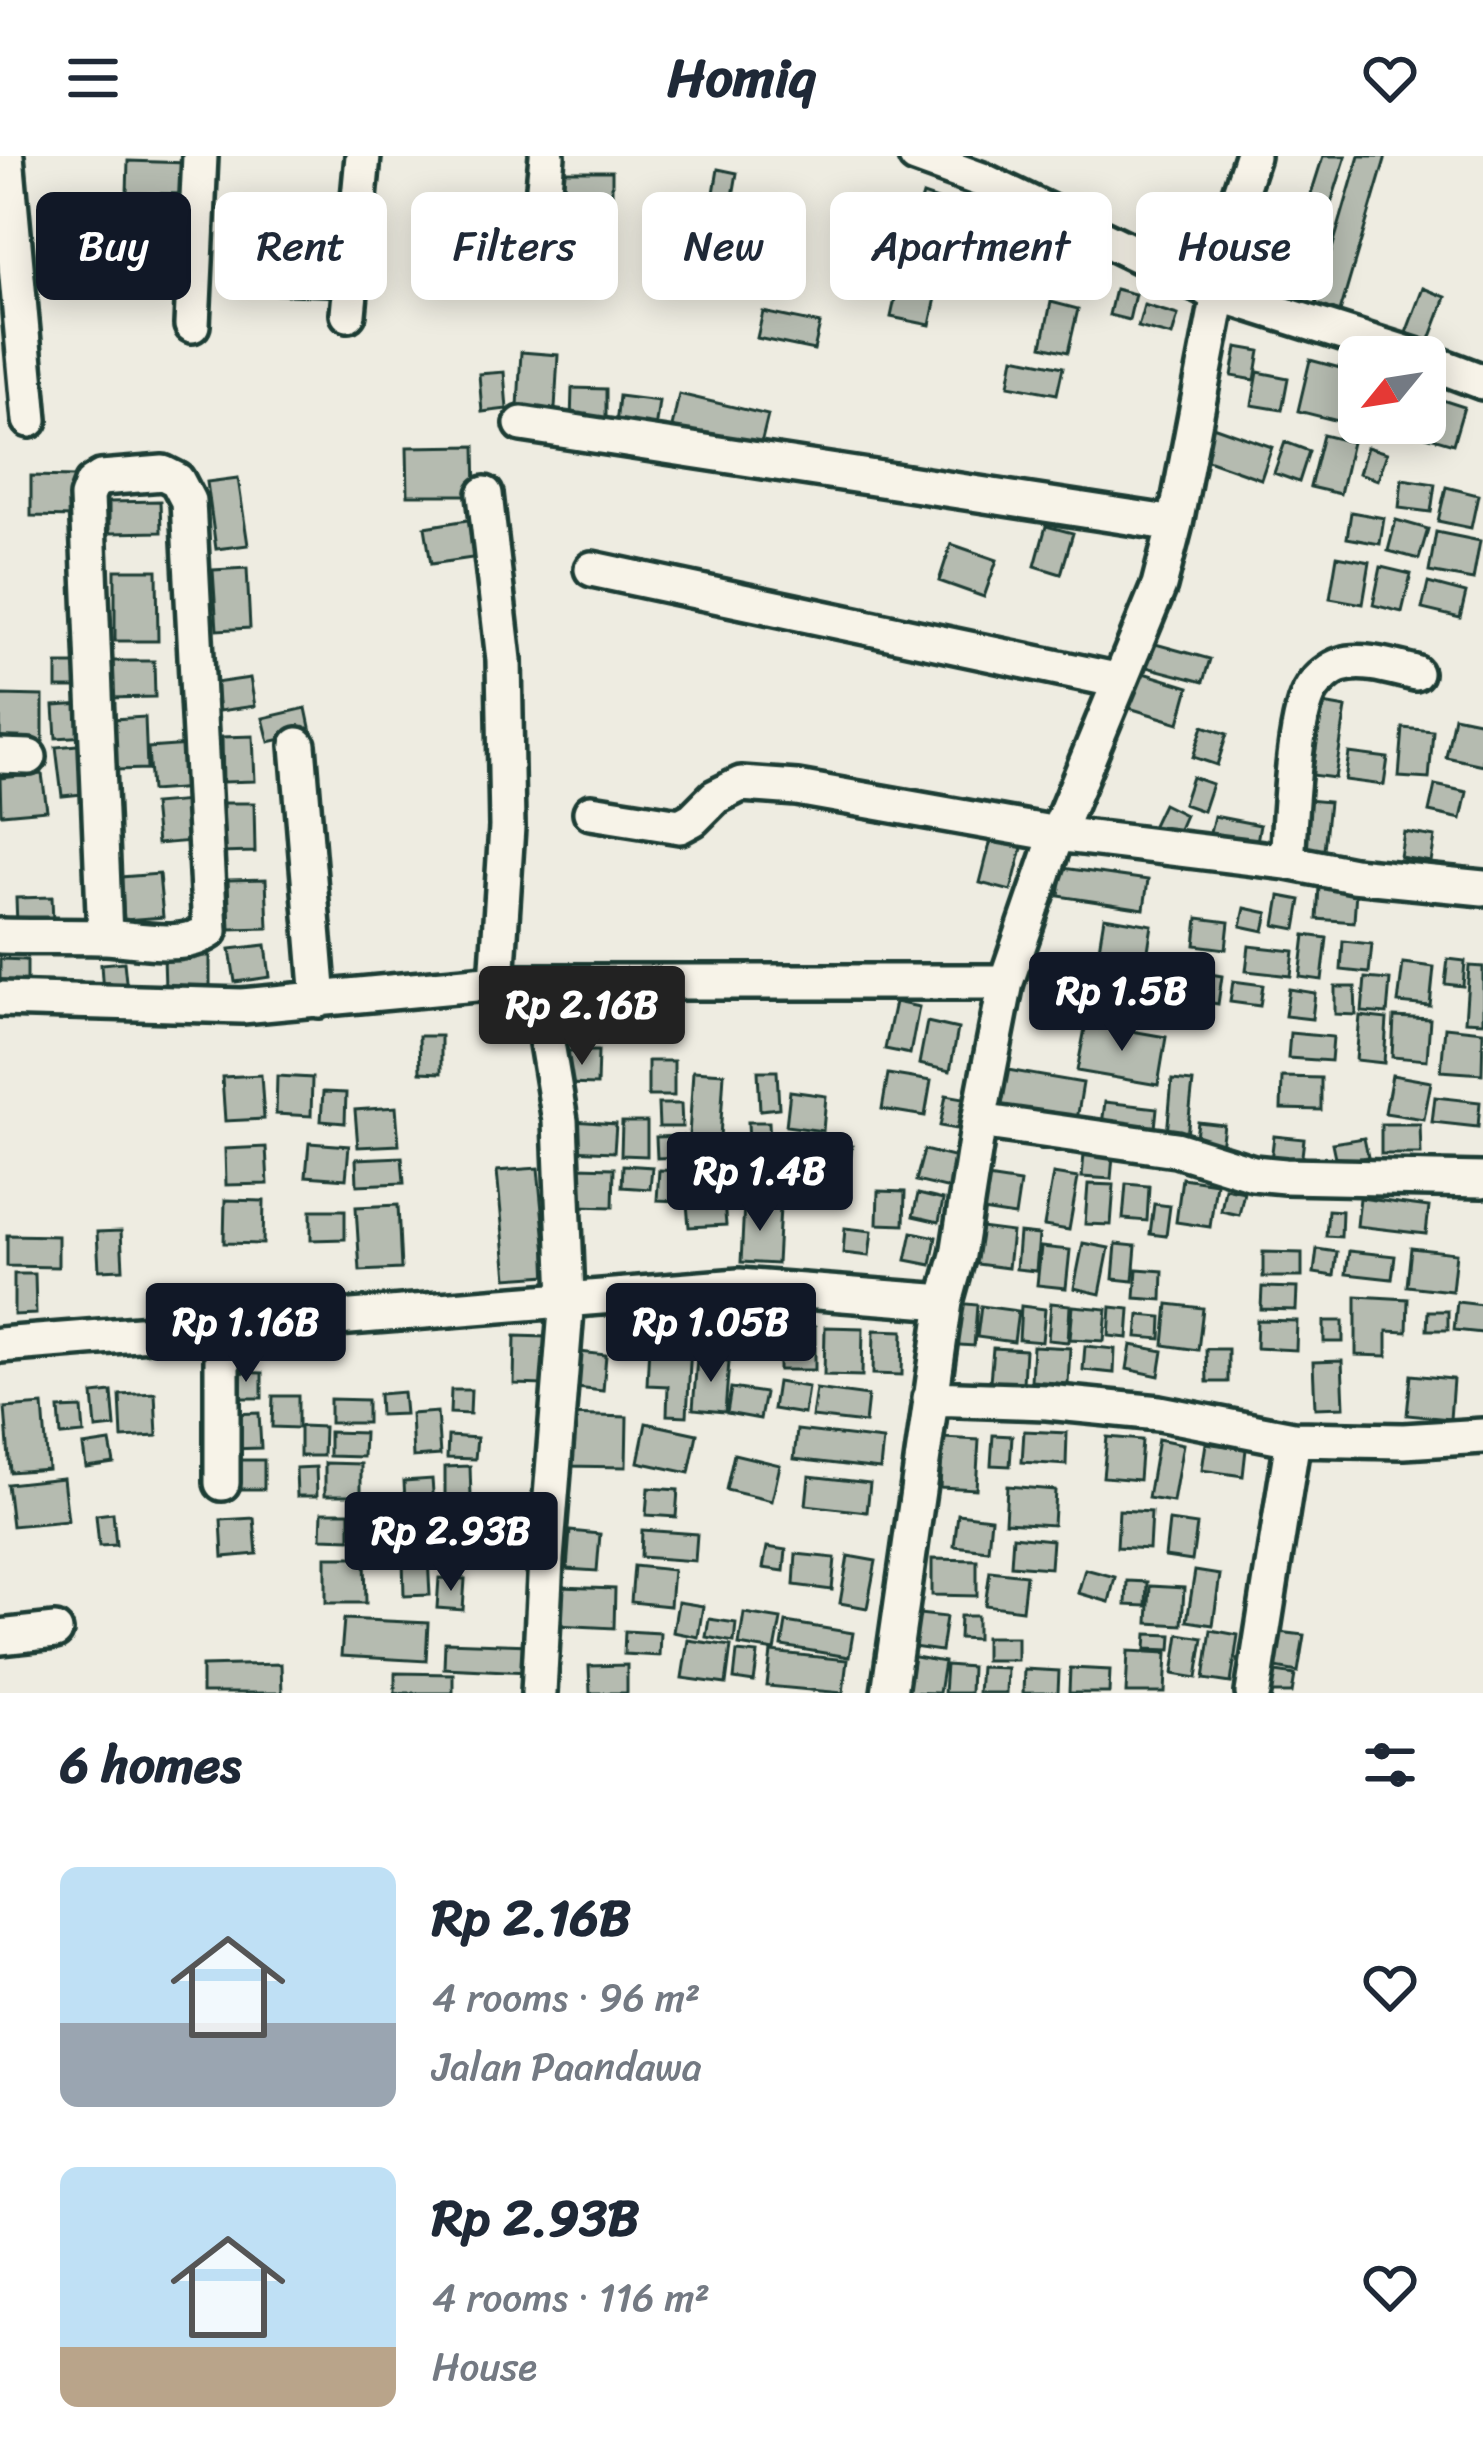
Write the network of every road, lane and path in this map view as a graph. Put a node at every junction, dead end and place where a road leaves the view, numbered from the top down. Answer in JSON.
{"nodes":[{"id":1,"x":6,"y":156,"type":"edge"},
{"id":2,"x":200,"y":156,"type":"edge"},
{"id":3,"x":363,"y":156,"type":"edge"},
{"id":4,"x":916,"y":156,"type":"edge"},
{"id":5,"x":1252,"y":156,"type":"edge"},
{"id":6,"x":990,"y":168,"type":"edge"},
{"id":7,"x":1242,"y":192,"type":"edge"},
{"id":8,"x":1136,"y":249,"type":"edge"},
{"id":9,"x":1213,"y":300,"type":"edge"},
{"id":10,"x":1239,"y":300,"type":"edge"},
{"id":11,"x":348,"y":314,"type":"dead end"},
{"id":12,"x":192,"y":325,"type":"dead end"},
{"id":13,"x":1352,"y":336,"type":"edge"},
{"id":14,"x":1446,"y":367,"type":"edge"},
{"id":15,"x":1483,"y":380,"type":"edge"},
{"id":16,"x":30,"y":420,"type":"dead end"},
{"id":17,"x":522,"y":424,"type":"dead end"},
{"id":18,"x":484,"y":494,"type":"dead end"},
{"id":19,"x":1175,"y":524,"type":"junction"},
{"id":20,"x":592,"y":569,"type":"dead end"},
{"id":21,"x":1415,"y":673,"type":"dead end"},
{"id":22,"x":1120,"y":681,"type":"junction"},
{"id":23,"x":298,"y":745,"type":"dead end"},
{"id":24,"x":591,"y":812,"type":"dead end"},
{"id":25,"x":1057,"y":834,"type":"junction"},
{"id":26,"x":1287,"y":862,"type":"junction"},
{"id":27,"x":1483,"y":888,"type":"edge"},
{"id":28,"x":0,"y":937,"type":"edge"},
{"id":29,"x":105,"y":938,"type":"junction"},
{"id":30,"x":497,"y":982,"type":"junction"},
{"id":31,"x":1006,"y":982,"type":"junction"},
{"id":32,"x":536,"y":983,"type":"junction"},
{"id":33,"x":0,"y":999,"type":"edge"},
{"id":34,"x":319,"y":1000,"type":"junction"},
{"id":35,"x":979,"y":1121,"type":"junction"},
{"id":36,"x":1483,"y":1180,"type":"edge"},
{"id":37,"x":567,"y":1298,"type":"junction"},
{"id":38,"x":945,"y":1302,"type":"junction"},
{"id":39,"x":222,"y":1326,"type":"junction"},
{"id":40,"x":0,"y":1345,"type":"edge"},
{"id":41,"x":930,"y":1398,"type":"junction"},
{"id":42,"x":1483,"y":1436,"type":"edge"},
{"id":43,"x":1293,"y":1439,"type":"junction"},
{"id":44,"x":222,"y":1483,"type":"dead end"},
{"id":45,"x":55,"y":1631,"type":"dead end"},
{"id":46,"x":0,"y":1637,"type":"edge"},
{"id":47,"x":539,"y":1693,"type":"edge"},
{"id":48,"x":889,"y":1693,"type":"edge"},
{"id":49,"x":1253,"y":1693,"type":"edge"}],
"edges":[{"from":1,"to":16,"type":"street"},
{"from":2,"to":12,"type":"street"},
{"from":3,"to":11,"type":"street"},
{"from":4,"to":6,"type":"street"},
{"from":5,"to":7,"type":"street"},
{"from":6,"to":8,"type":"street"},
{"from":9,"to":19,"type":"street"},
{"from":10,"to":13,"type":"street"},
{"from":14,"to":15,"type":"street"},
{"from":17,"to":19,"type":"street"},
{"from":18,"to":30,"type":"street"},
{"from":19,"to":22,"type":"street"},
{"from":20,"to":22,"type":"street"},
{"from":21,"to":26,"type":"street"},
{"from":22,"to":25,"type":"street"},
{"from":23,"to":34,"type":"street"},
{"from":24,"to":25,"type":"street"},
{"from":25,"to":26,"type":"street"},
{"from":25,"to":31,"type":"street"},
{"from":26,"to":27,"type":"street"},
{"from":28,"to":29,"type":"street"},
{"from":29,"to":29,"type":"street"},
{"from":30,"to":32,"type":"street"},
{"from":30,"to":34,"type":"street"},
{"from":31,"to":32,"type":"street"},
{"from":31,"to":35,"type":"street"},
{"from":32,"to":37,"type":"street"},
{"from":33,"to":34,"type":"street"},
{"from":35,"to":36,"type":"street"},
{"from":35,"to":38,"type":"street"},
{"from":37,"to":38,"type":"street"},
{"from":37,"to":39,"type":"street"},
{"from":37,"to":47,"type":"street"},
{"from":38,"to":41,"type":"street"},
{"from":39,"to":40,"type":"street"},
{"from":39,"to":44,"type":"street"},
{"from":41,"to":43,"type":"street"},
{"from":41,"to":48,"type":"street"},
{"from":42,"to":43,"type":"street"},
{"from":43,"to":49,"type":"street"},
{"from":45,"to":46,"type":"street"}]}
